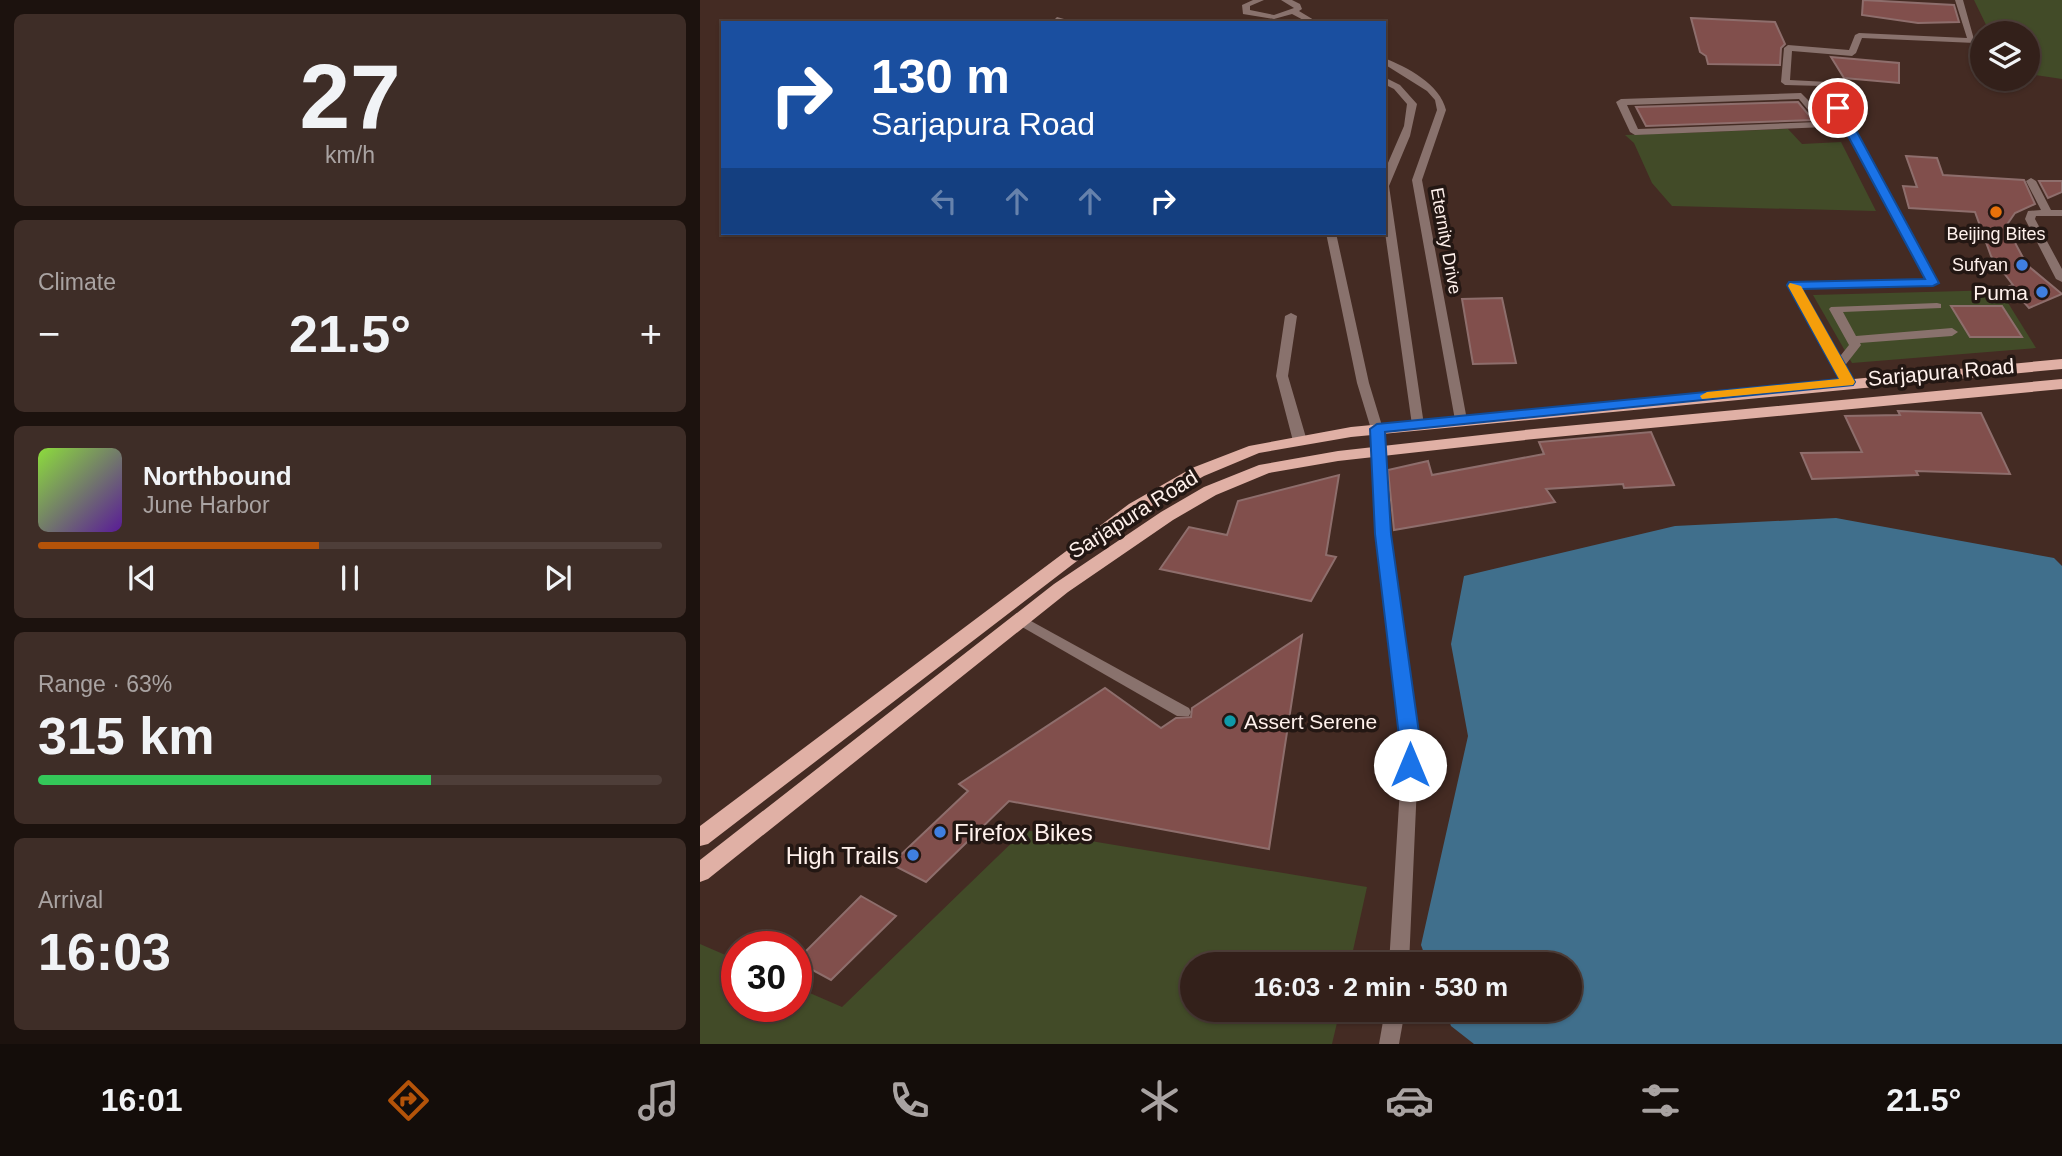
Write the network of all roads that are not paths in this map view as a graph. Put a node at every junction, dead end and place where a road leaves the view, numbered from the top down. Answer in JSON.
{"nodes":[{"id":1,"x":1234,"y":0,"type":"edge"},
{"id":2,"x":1260,"y":0,"type":"edge"},
{"id":3,"x":1285,"y":0,"type":"edge"},
{"id":4,"x":1959,"y":0,"type":"edge"},
{"id":5,"x":1246,"y":5,"type":"junction"},
{"id":6,"x":1295,"y":12,"type":"junction"},
{"id":7,"x":1265,"y":17,"type":"junction"},
{"id":8,"x":1272,"y":21,"type":"edge"},
{"id":9,"x":1311,"y":21,"type":"edge"},
{"id":10,"x":1386,"y":61,"type":"edge"},
{"id":11,"x":1386,"y":81,"type":"edge"},
{"id":12,"x":1838,"y":108,"type":"junction"},
{"id":13,"x":1813,"y":109,"type":"junction"},
{"id":14,"x":1386,"y":180,"type":"edge"},
{"id":15,"x":2031,"y":181,"type":"dead end"},
{"id":16,"x":1386,"y":200,"type":"edge"},
{"id":17,"x":2046,"y":211,"type":"junction"},
{"id":18,"x":2062,"y":213,"type":"edge"},
{"id":19,"x":1331,"y":235,"type":"edge"},
{"id":20,"x":2062,"y":279,"type":"edge"},
{"id":21,"x":1937,"y":306,"type":"dead end"},
{"id":22,"x":1291,"y":316,"type":"dead end"},
{"id":23,"x":1952,"y":332,"type":"dead end"},
{"id":24,"x":1852,"y":340,"type":"junction"},
{"id":25,"x":2062,"y":364,"type":"edge"},
{"id":26,"x":1839,"y":365,"type":"junction"},
{"id":27,"x":1848,"y":382,"type":"junction"},
{"id":28,"x":2061,"y":386,"type":"edge"},
{"id":29,"x":1461,"y":420,"type":"junction"},
{"id":30,"x":1418,"y":425,"type":"junction"},
{"id":31,"x":1377,"y":429,"type":"junction"},
{"id":32,"x":1300,"y":441,"type":"junction"},
{"id":33,"x":1379,"y":452,"type":"junction"},
{"id":34,"x":1020,"y":620,"type":"junction"},
{"id":35,"x":1184,"y":712,"type":"dead end"},
{"id":36,"x":700,"y":838,"type":"edge"},
{"id":37,"x":700,"y":873,"type":"edge"},
{"id":38,"x":1400,"y":952,"type":"edge"},
{"id":39,"x":1393,"y":1022,"type":"edge"},
{"id":40,"x":1389,"y":1044,"type":"edge"}],
"edges":[{"from":1,"to":5,"type":"street"},
{"from":2,"to":5,"type":"street"},
{"from":3,"to":6,"type":"street"},
{"from":4,"to":12,"type":"street"},
{"from":5,"to":7,"type":"street"},
{"from":6,"to":7,"type":"street"},
{"from":6,"to":9,"type":"street"},
{"from":7,"to":8,"type":"street"},
{"from":10,"to":29,"type":"street","name":"Eternity Drive"},
{"from":11,"to":14,"type":"street"},
{"from":12,"to":13,"type":"street"},
{"from":12,"to":26,"type":"street"},
{"from":13,"to":13,"type":"street"},
{"from":15,"to":17,"type":"street"},
{"from":16,"to":30,"type":"street"},
{"from":17,"to":18,"type":"street"},
{"from":17,"to":20,"type":"street"},
{"from":19,"to":31,"type":"street"},
{"from":21,"to":24,"type":"street"},
{"from":22,"to":32,"type":"street"},
{"from":23,"to":24,"type":"street"},
{"from":24,"to":26,"type":"street"},
{"from":25,"to":27,"type":"main road","name":"Sarjapura Road"},
{"from":26,"to":27,"type":"street"},
{"from":27,"to":29,"type":"main road","name":"Sarjapura Road"},
{"from":28,"to":33,"type":"main road","name":"Sarjapura Road"},
{"from":29,"to":30,"type":"main road","name":"Sarjapura Road"},
{"from":30,"to":31,"type":"main road","name":"Sarjapura Road"},
{"from":31,"to":32,"type":"main road","name":"Sarjapura Road"},
{"from":31,"to":33,"type":"street"},
{"from":32,"to":36,"type":"main road","name":"Sarjapura Road"},
{"from":33,"to":34,"type":"main road","name":"Sarjapura Road"},
{"from":33,"to":38,"type":"street"},
{"from":34,"to":35,"type":"street"},
{"from":34,"to":37,"type":"main road","name":"Sarjapura Road"},
{"from":39,"to":40,"type":"street"}]}
